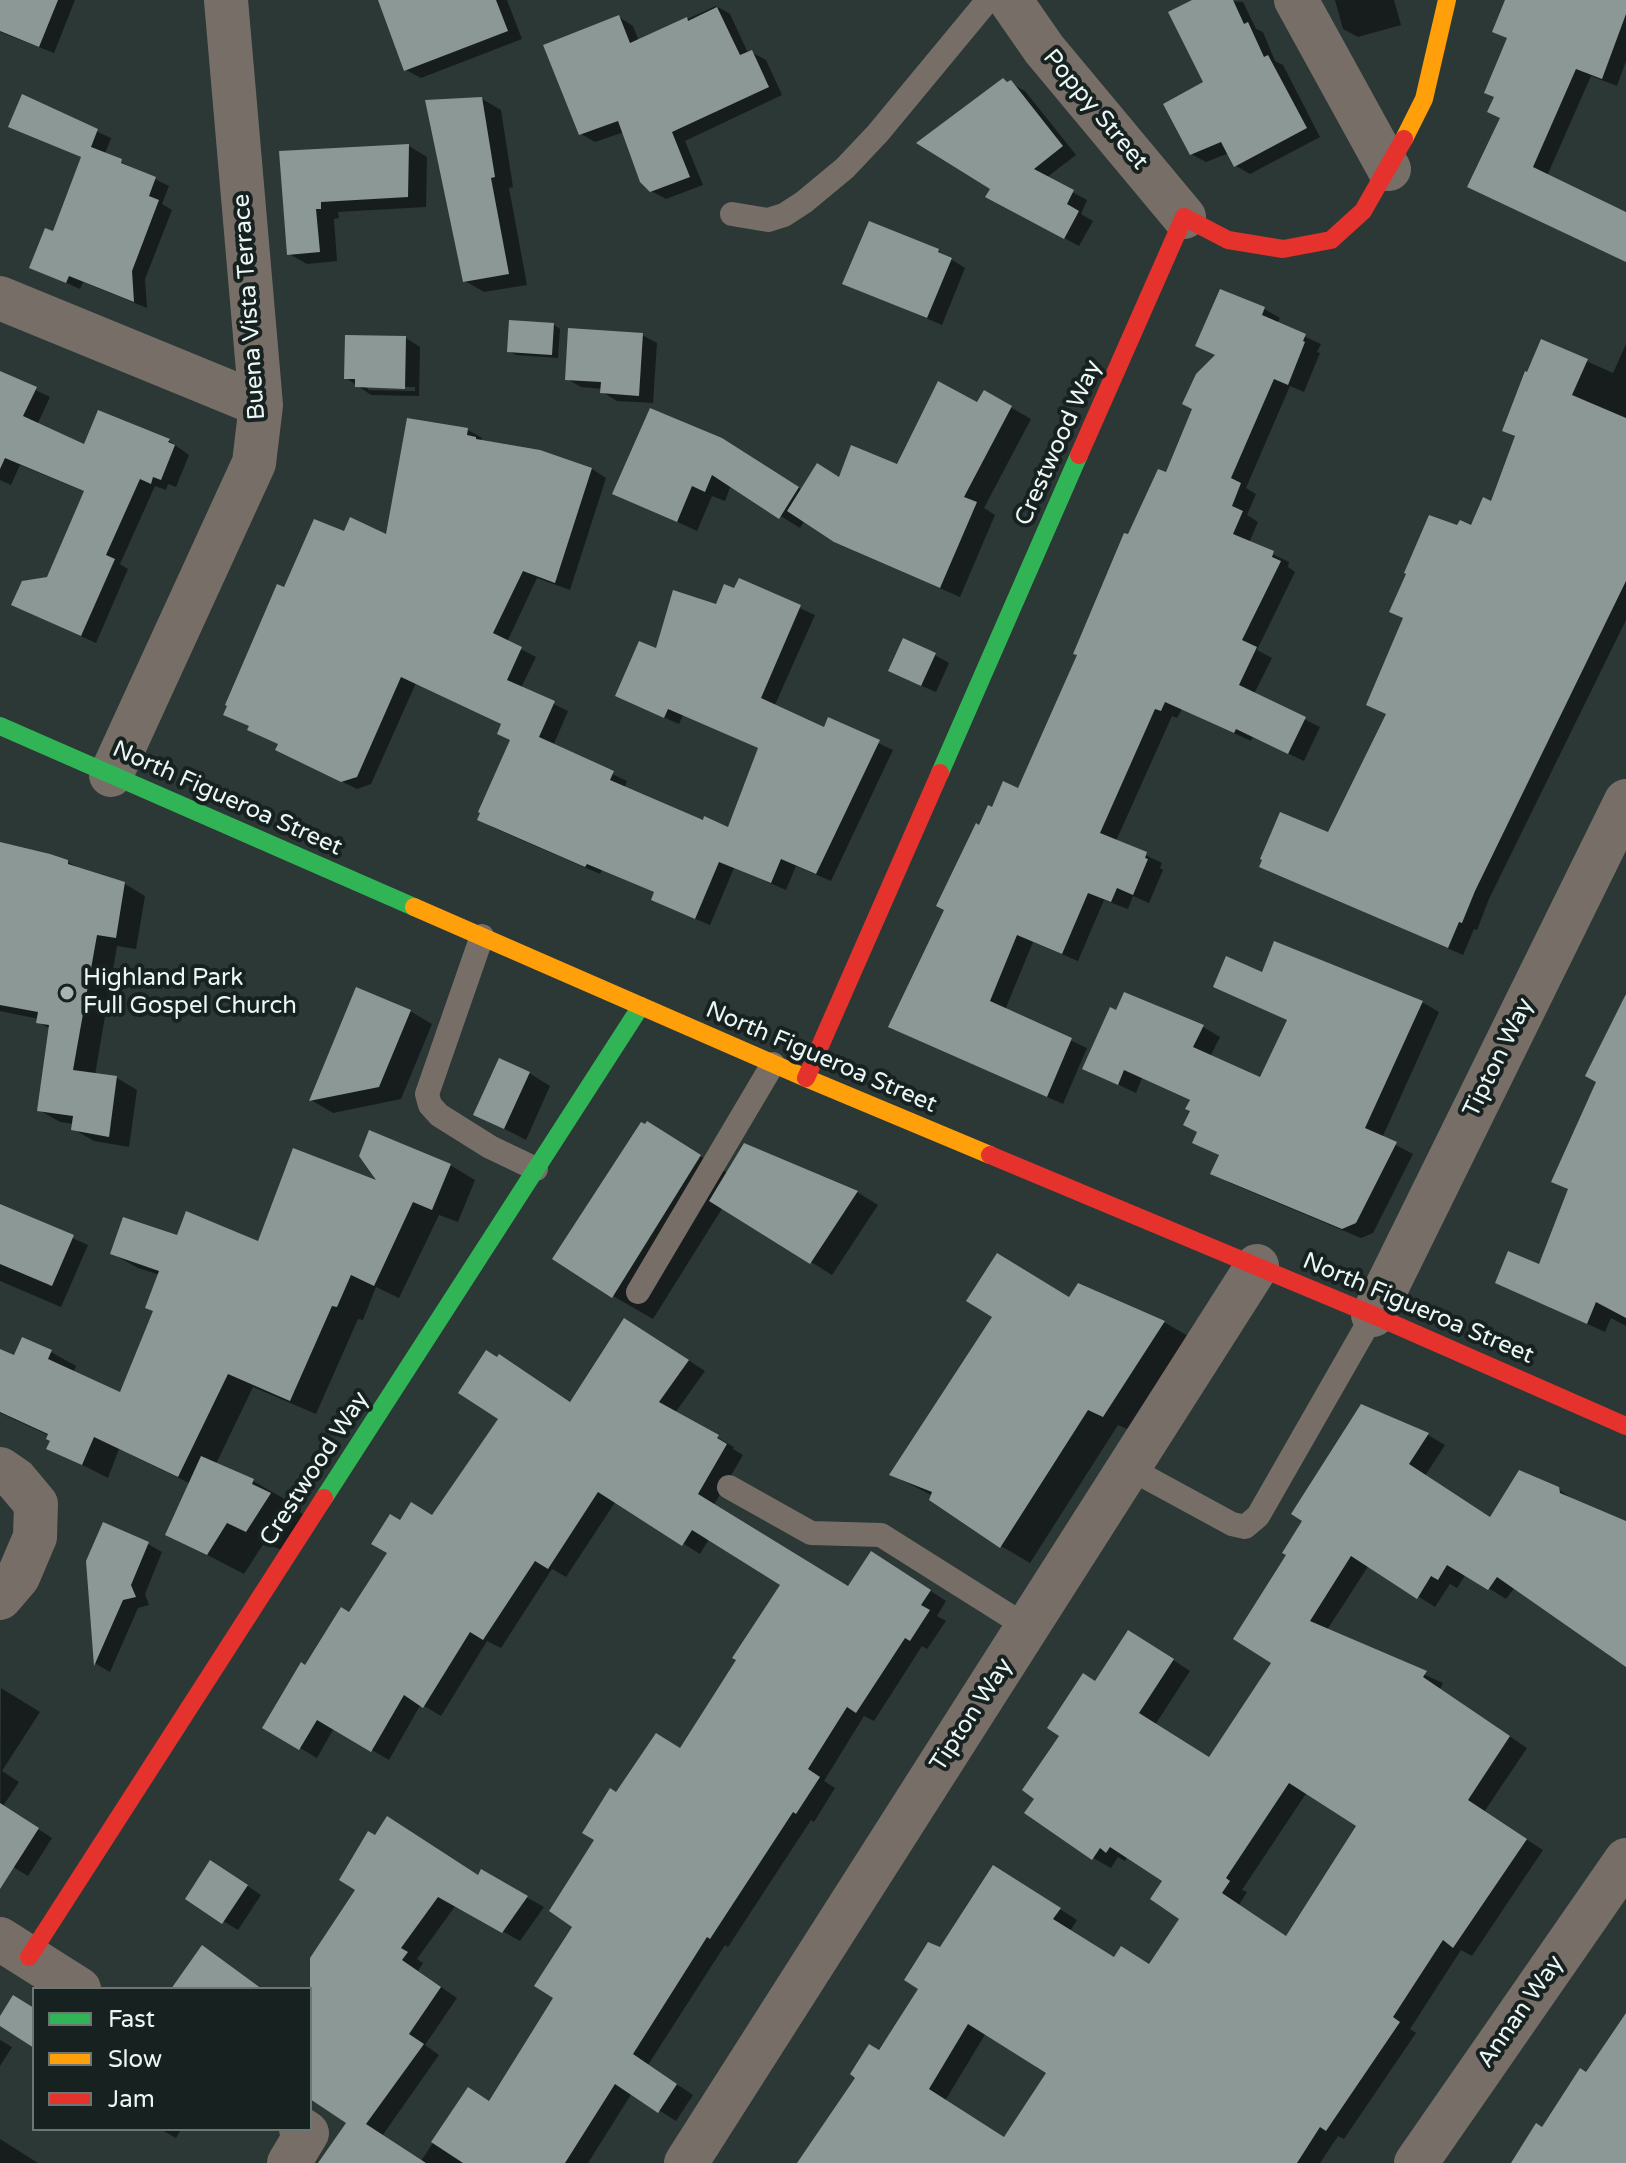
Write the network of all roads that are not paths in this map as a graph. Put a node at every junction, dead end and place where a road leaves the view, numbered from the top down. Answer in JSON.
{"nodes":[{"id":1,"x":226,"y":0,"type":"edge"},
{"id":2,"x":988,"y":0,"type":"edge"},
{"id":3,"x":1010,"y":0,"type":"edge"},
{"id":4,"x":1296,"y":0,"type":"edge"},
{"id":5,"x":1447,"y":0,"type":"edge"},
{"id":6,"x":1389,"y":169,"type":"junction"},
{"id":7,"x":732,"y":214,"type":"dead end"},
{"id":8,"x":1184,"y":217,"type":"junction"},
{"id":9,"x":0,"y":298,"type":"edge"},
{"id":10,"x":261,"y":405,"type":"junction"},
{"id":11,"x":0,"y":726,"type":"edge"},
{"id":12,"x":111,"y":775,"type":"junction"},
{"id":13,"x":1626,"y":801,"type":"edge"},
{"id":14,"x":482,"y":936,"type":"junction"},
{"id":15,"x":641,"y":1006,"type":"junction"},
{"id":16,"x":773,"y":1064,"type":"junction"},
{"id":17,"x":806,"y":1078,"type":"junction"},
{"id":18,"x":536,"y":1169,"type":"junction"},
{"id":19,"x":1257,"y":1266,"type":"junction"},
{"id":20,"x":638,"y":1292,"type":"dead end"},
{"id":21,"x":1373,"y":1315,"type":"junction"},
{"id":22,"x":1626,"y":1426,"type":"edge"},
{"id":23,"x":1129,"y":1468,"type":"junction"},
{"id":24,"x":0,"y":1469,"type":"edge"},
{"id":25,"x":729,"y":1487,"type":"dead end"},
{"id":26,"x":0,"y":1598,"type":"edge"},
{"id":27,"x":1027,"y":1627,"type":"junction"},
{"id":28,"x":1626,"y":1860,"type":"edge"},
{"id":29,"x":14,"y":1948,"type":"edge"},
{"id":30,"x":76,"y":1987,"type":"edge"},
{"id":31,"x":304,"y":2131,"type":"edge"},
{"id":32,"x":289,"y":2163,"type":"edge"},
{"id":33,"x":686,"y":2163,"type":"edge"},
{"id":34,"x":1416,"y":2163,"type":"edge"}],
"edges":[{"from":1,"to":10,"type":"street","name":"Buena Vista Terrace"},
{"from":2,"to":7,"type":"lane"},
{"from":3,"to":8,"type":"street","name":"Poppy Street"},
{"from":4,"to":6,"type":"street"},
{"from":5,"to":6,"type":"street"},
{"from":6,"to":8,"type":"street"},
{"from":8,"to":17,"type":"street","name":"Crestwood Way"},
{"from":9,"to":10,"type":"street"},
{"from":10,"to":12,"type":"street","name":"Buena Vista Terrace"},
{"from":11,"to":12,"type":"street","name":"North Figueroa Street"},
{"from":12,"to":14,"type":"street","name":"North Figueroa Street"},
{"from":13,"to":21,"type":"street","name":"Tipton Way"},
{"from":14,"to":15,"type":"street","name":"North Figueroa Street"},
{"from":14,"to":18,"type":"lane"},
{"from":15,"to":16,"type":"street","name":"North Figueroa Street"},
{"from":15,"to":18,"type":"street","name":"Crestwood Way"},
{"from":16,"to":17,"type":"street","name":"North Figueroa Street"},
{"from":16,"to":20,"type":"lane"},
{"from":17,"to":19,"type":"street","name":"North Figueroa Street"},
{"from":18,"to":29,"type":"street","name":"Crestwood Way"},
{"from":19,"to":21,"type":"street","name":"North Figueroa Street"},
{"from":19,"to":23,"type":"street","name":"Tipton Way"},
{"from":21,"to":22,"type":"street","name":"North Figueroa Street"},
{"from":21,"to":23,"type":"lane"},
{"from":23,"to":27,"type":"street","name":"Tipton Way"},
{"from":24,"to":26,"type":"street"},
{"from":25,"to":27,"type":"lane"},
{"from":27,"to":33,"type":"street","name":"Tipton Way"},
{"from":28,"to":34,"type":"street","name":"Annan Way"},
{"from":29,"to":30,"type":"street"},
{"from":31,"to":32,"type":"street"}]}
